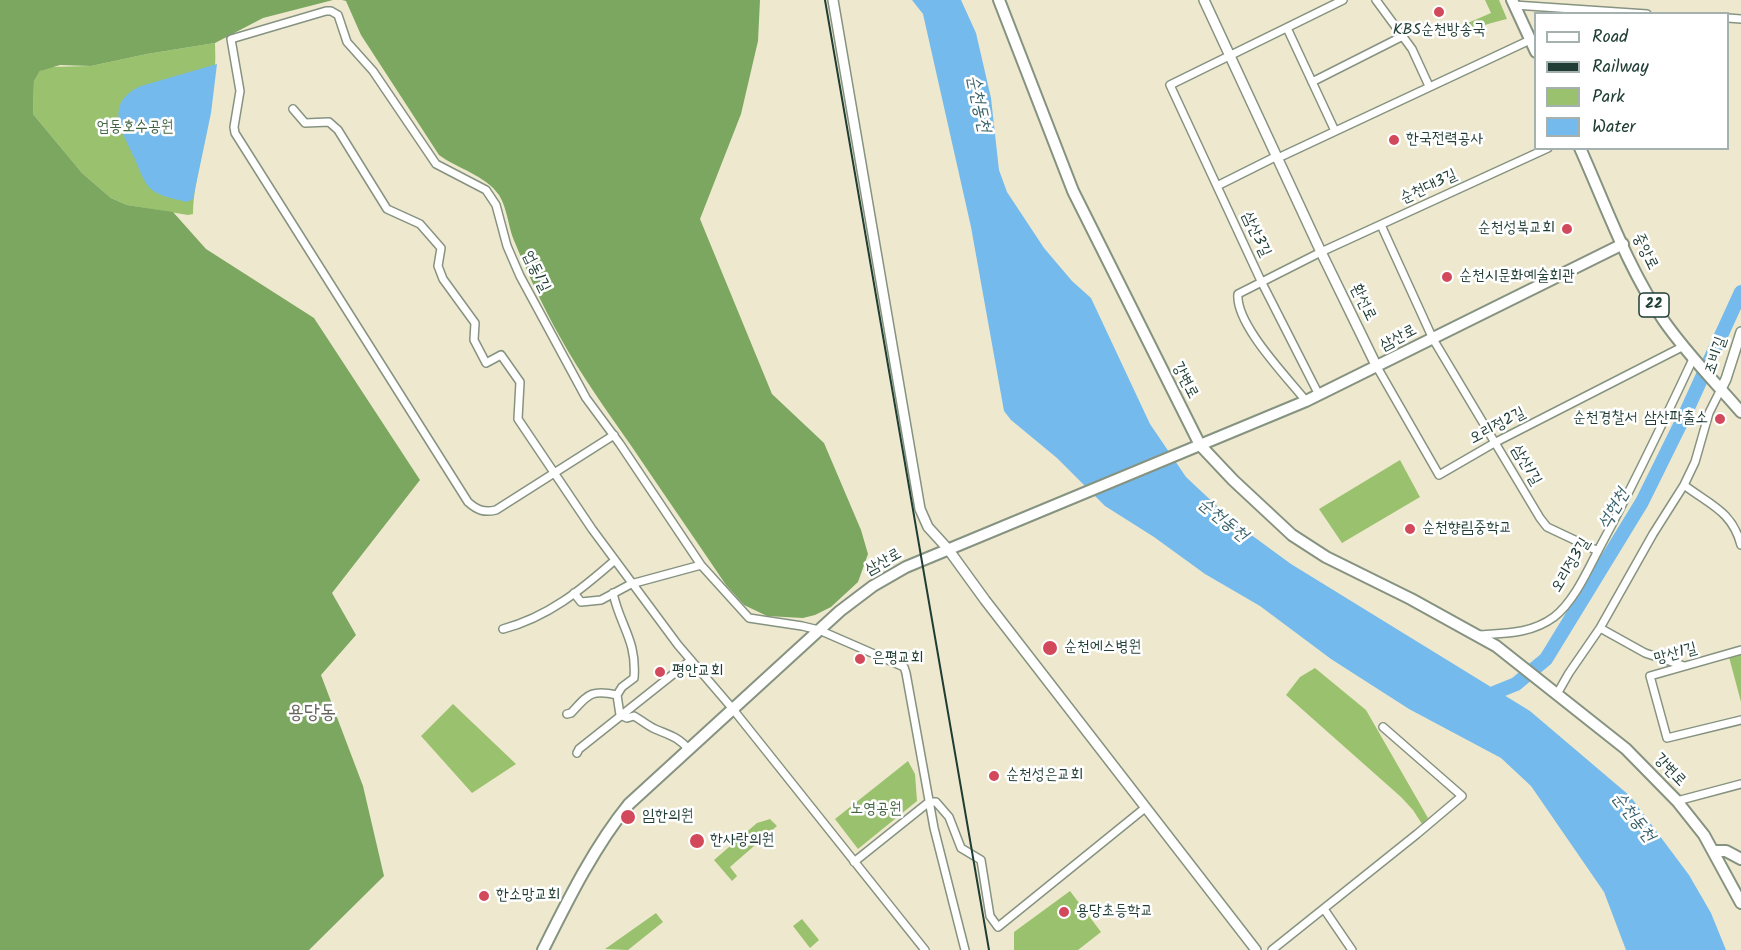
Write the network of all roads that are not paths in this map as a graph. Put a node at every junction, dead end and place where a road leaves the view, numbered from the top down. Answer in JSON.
{"nodes":[{"id":1,"x":832,"y":0,"type":"edge"},
{"id":2,"x":999,"y":0,"type":"edge"},
{"id":3,"x":1204,"y":0,"type":"edge"},
{"id":4,"x":1343,"y":0,"type":"edge"},
{"id":5,"x":1376,"y":0,"type":"edge"},
{"id":6,"x":1513,"y":3,"type":"edge"},
{"id":7,"x":1623,"y":12,"type":"edge"},
{"id":8,"x":1287,"y":28,"type":"junction"},
{"id":9,"x":1403,"y":36,"type":"junction"},
{"id":10,"x":1530,"y":40,"type":"junction"},
{"id":11,"x":1534,"y":48,"type":"edge"},
{"id":12,"x":1230,"y":56,"type":"junction"},
{"id":13,"x":1312,"y":82,"type":"junction"},
{"id":14,"x":1429,"y":86,"type":"junction"},
{"id":15,"x":293,"y":109,"type":"dead end"},
{"id":16,"x":1335,"y":131,"type":"junction"},
{"id":17,"x":1544,"y":150,"type":"edge"},
{"id":18,"x":1581,"y":150,"type":"edge"},
{"id":19,"x":1278,"y":157,"type":"junction"},
{"id":20,"x":1217,"y":186,"type":"junction"},
{"id":21,"x":1381,"y":225,"type":"junction"},
{"id":22,"x":1623,"y":244,"type":"junction"},
{"id":23,"x":1321,"y":252,"type":"junction"},
{"id":24,"x":1261,"y":281,"type":"junction"},
{"id":25,"x":1741,"y":332,"type":"edge"},
{"id":26,"x":1433,"y":339,"type":"junction"},
{"id":27,"x":1682,"y":346,"type":"junction"},
{"id":28,"x":1694,"y":360,"type":"junction"},
{"id":29,"x":1377,"y":367,"type":"junction"},
{"id":30,"x":1718,"y":385,"type":"junction"},
{"id":31,"x":1320,"y":395,"type":"junction"},
{"id":32,"x":1306,"y":401,"type":"junction"},
{"id":33,"x":1741,"y":412,"type":"edge"},
{"id":34,"x":614,"y":435,"type":"junction"},
{"id":35,"x":1496,"y":442,"type":"junction"},
{"id":36,"x":1200,"y":445,"type":"junction"},
{"id":37,"x":555,"y":473,"type":"junction"},
{"id":38,"x":1684,"y":485,"type":"junction"},
{"id":39,"x":1741,"y":545,"type":"edge"},
{"id":40,"x":948,"y":549,"type":"junction"},
{"id":41,"x":1598,"y":551,"type":"junction"},
{"id":42,"x":615,"y":560,"type":"junction"},
{"id":43,"x":701,"y":564,"type":"junction"},
{"id":44,"x":631,"y":584,"type":"junction"},
{"id":45,"x":613,"y":592,"type":"junction"},
{"id":46,"x":574,"y":593,"type":"junction"},
{"id":47,"x":1600,"y":627,"type":"junction"},
{"id":48,"x":503,"y":629,"type":"dead end"},
{"id":49,"x":819,"y":630,"type":"junction"},
{"id":50,"x":1478,"y":635,"type":"junction"},
{"id":51,"x":1741,"y":650,"type":"edge"},
{"id":52,"x":691,"y":660,"type":"junction"},
{"id":53,"x":1684,"y":666,"type":"junction"},
{"id":54,"x":1557,"y":694,"type":"junction"},
{"id":55,"x":616,"y":695,"type":"junction"},
{"id":56,"x":732,"y":708,"type":"junction"},
{"id":57,"x":567,"y":714,"type":"dead end"},
{"id":58,"x":623,"y":716,"type":"junction"},
{"id":59,"x":1741,"y":720,"type":"edge"},
{"id":60,"x":1383,"y":727,"type":"dead end"},
{"id":61,"x":688,"y":750,"type":"junction"},
{"id":62,"x":577,"y":753,"type":"dead end"},
{"id":63,"x":1741,"y":784,"type":"edge"},
{"id":64,"x":1677,"y":801,"type":"junction"},
{"id":65,"x":929,"y":802,"type":"junction"},
{"id":66,"x":1145,"y":808,"type":"junction"},
{"id":67,"x":1714,"y":851,"type":"junction"},
{"id":68,"x":1741,"y":859,"type":"edge"},
{"id":69,"x":854,"y":862,"type":"junction"},
{"id":70,"x":1741,"y":903,"type":"edge"},
{"id":71,"x":1324,"y":909,"type":"junction"},
{"id":72,"x":545,"y":949,"type":"edge"},
{"id":73,"x":925,"y":950,"type":"edge"},
{"id":74,"x":965,"y":950,"type":"edge"},
{"id":75,"x":1256,"y":950,"type":"edge"},
{"id":76,"x":1272,"y":950,"type":"edge"},
{"id":77,"x":1352,"y":950,"type":"edge"}],
"edges":[{"from":1,"to":40,"type":"street"},
{"from":2,"to":36,"type":"main road","name":"강변로"},
{"from":3,"to":12,"type":"street","name":"환선로"},
{"from":4,"to":8,"type":"street"},
{"from":5,"to":9,"type":"street"},
{"from":6,"to":7,"type":"street"},
{"from":6,"to":10,"type":"main road"},
{"from":8,"to":12,"type":"street"},
{"from":8,"to":13,"type":"street"},
{"from":9,"to":13,"type":"street"},
{"from":9,"to":14,"type":"street"},
{"from":10,"to":11,"type":"main road"},
{"from":10,"to":14,"type":"street"},
{"from":12,"to":19,"type":"street","name":"환선로"},
{"from":12,"to":20,"type":"street","name":"삼산3길"},
{"from":13,"to":16,"type":"street"},
{"from":14,"to":16,"type":"street"},
{"from":15,"to":37,"type":"street"},
{"from":16,"to":19,"type":"street"},
{"from":17,"to":21,"type":"street","name":"순천대3길"},
{"from":18,"to":22,"type":"main road","name":"중앙로","number":"22"},
{"from":19,"to":20,"type":"street"},
{"from":19,"to":23,"type":"street","name":"환선로"},
{"from":20,"to":24,"type":"street","name":"삼산3길"},
{"from":21,"to":23,"type":"street","name":"순천대3길"},
{"from":21,"to":26,"type":"street","name":"삼산1길"},
{"from":22,"to":26,"type":"main road","name":"삼산로"},
{"from":22,"to":27,"type":"main road","name":"중앙로","number":"22"},
{"from":23,"to":24,"type":"street"},
{"from":23,"to":29,"type":"street","name":"환선로"},
{"from":24,"to":31,"type":"street","name":"삼산3길"},
{"from":24,"to":32,"type":"street"},
{"from":25,"to":30,"type":"street","name":"조비길"},
{"from":26,"to":29,"type":"main road","name":"삼산로"},
{"from":26,"to":35,"type":"street","name":"삼산1길"},
{"from":27,"to":28,"type":"main road","name":"중앙로","number":"22"},
{"from":27,"to":35,"type":"street","name":"오리정2길"},
{"from":28,"to":30,"type":"main road","number":"22"},
{"from":28,"to":41,"type":"street","name":"오리정3길"},
{"from":29,"to":31,"type":"main road","name":"삼산로"},
{"from":29,"to":35,"type":"street","name":"오리정2길"},
{"from":30,"to":33,"type":"main road","number":"22"},
{"from":30,"to":38,"type":"street"},
{"from":31,"to":32,"type":"main road","name":"삼산로"},
{"from":32,"to":36,"type":"main road","name":"삼산로"},
{"from":34,"to":37,"type":"street"},
{"from":34,"to":37,"type":"street","name":"업동1길"},
{"from":34,"to":43,"type":"street","name":"업동1길"},
{"from":35,"to":41,"type":"street","name":"삼산1길"},
{"from":36,"to":40,"type":"main road","name":"삼산로"},
{"from":36,"to":50,"type":"main road","name":"강변로"},
{"from":37,"to":42,"type":"street"},
{"from":38,"to":39,"type":"street"},
{"from":38,"to":47,"type":"street"},
{"from":40,"to":49,"type":"main road","name":"삼산로"},
{"from":40,"to":66,"type":"street"},
{"from":41,"to":50,"type":"street","name":"오리정3길"},
{"from":42,"to":44,"type":"street"},
{"from":42,"to":46,"type":"street"},
{"from":43,"to":44,"type":"street"},
{"from":43,"to":49,"type":"street","name":"업동1길"},
{"from":44,"to":45,"type":"street"},
{"from":44,"to":52,"type":"street"},
{"from":45,"to":46,"type":"street"},
{"from":45,"to":55,"type":"street"},
{"from":46,"to":48,"type":"street"},
{"from":47,"to":53,"type":"street"},
{"from":47,"to":54,"type":"street"},
{"from":49,"to":56,"type":"main road","name":"삼산로"},
{"from":49,"to":65,"type":"street","name":"업동1길"},
{"from":50,"to":54,"type":"main road","name":"강변로"},
{"from":51,"to":53,"type":"street","name":"망산1길"},
{"from":52,"to":56,"type":"street"},
{"from":52,"to":58,"type":"street"},
{"from":53,"to":59,"type":"street","name":"망산1길"},
{"from":54,"to":64,"type":"main road","name":"강변로"},
{"from":55,"to":57,"type":"street"},
{"from":55,"to":58,"type":"street"},
{"from":56,"to":61,"type":"main road","name":"삼산로"},
{"from":56,"to":69,"type":"street"},
{"from":58,"to":61,"type":"street"},
{"from":58,"to":62,"type":"street"},
{"from":60,"to":71,"type":"street"},
{"from":61,"to":72,"type":"main road","name":"삼산로"},
{"from":63,"to":64,"type":"street"},
{"from":64,"to":67,"type":"main road","name":"강변로"},
{"from":65,"to":66,"type":"street"},
{"from":65,"to":69,"type":"street"},
{"from":65,"to":74,"type":"street"},
{"from":66,"to":75,"type":"street"},
{"from":67,"to":68,"type":"main road"},
{"from":67,"to":70,"type":"main road","name":"강변로"},
{"from":69,"to":73,"type":"street"},
{"from":71,"to":76,"type":"street"},
{"from":71,"to":77,"type":"street"}]}
